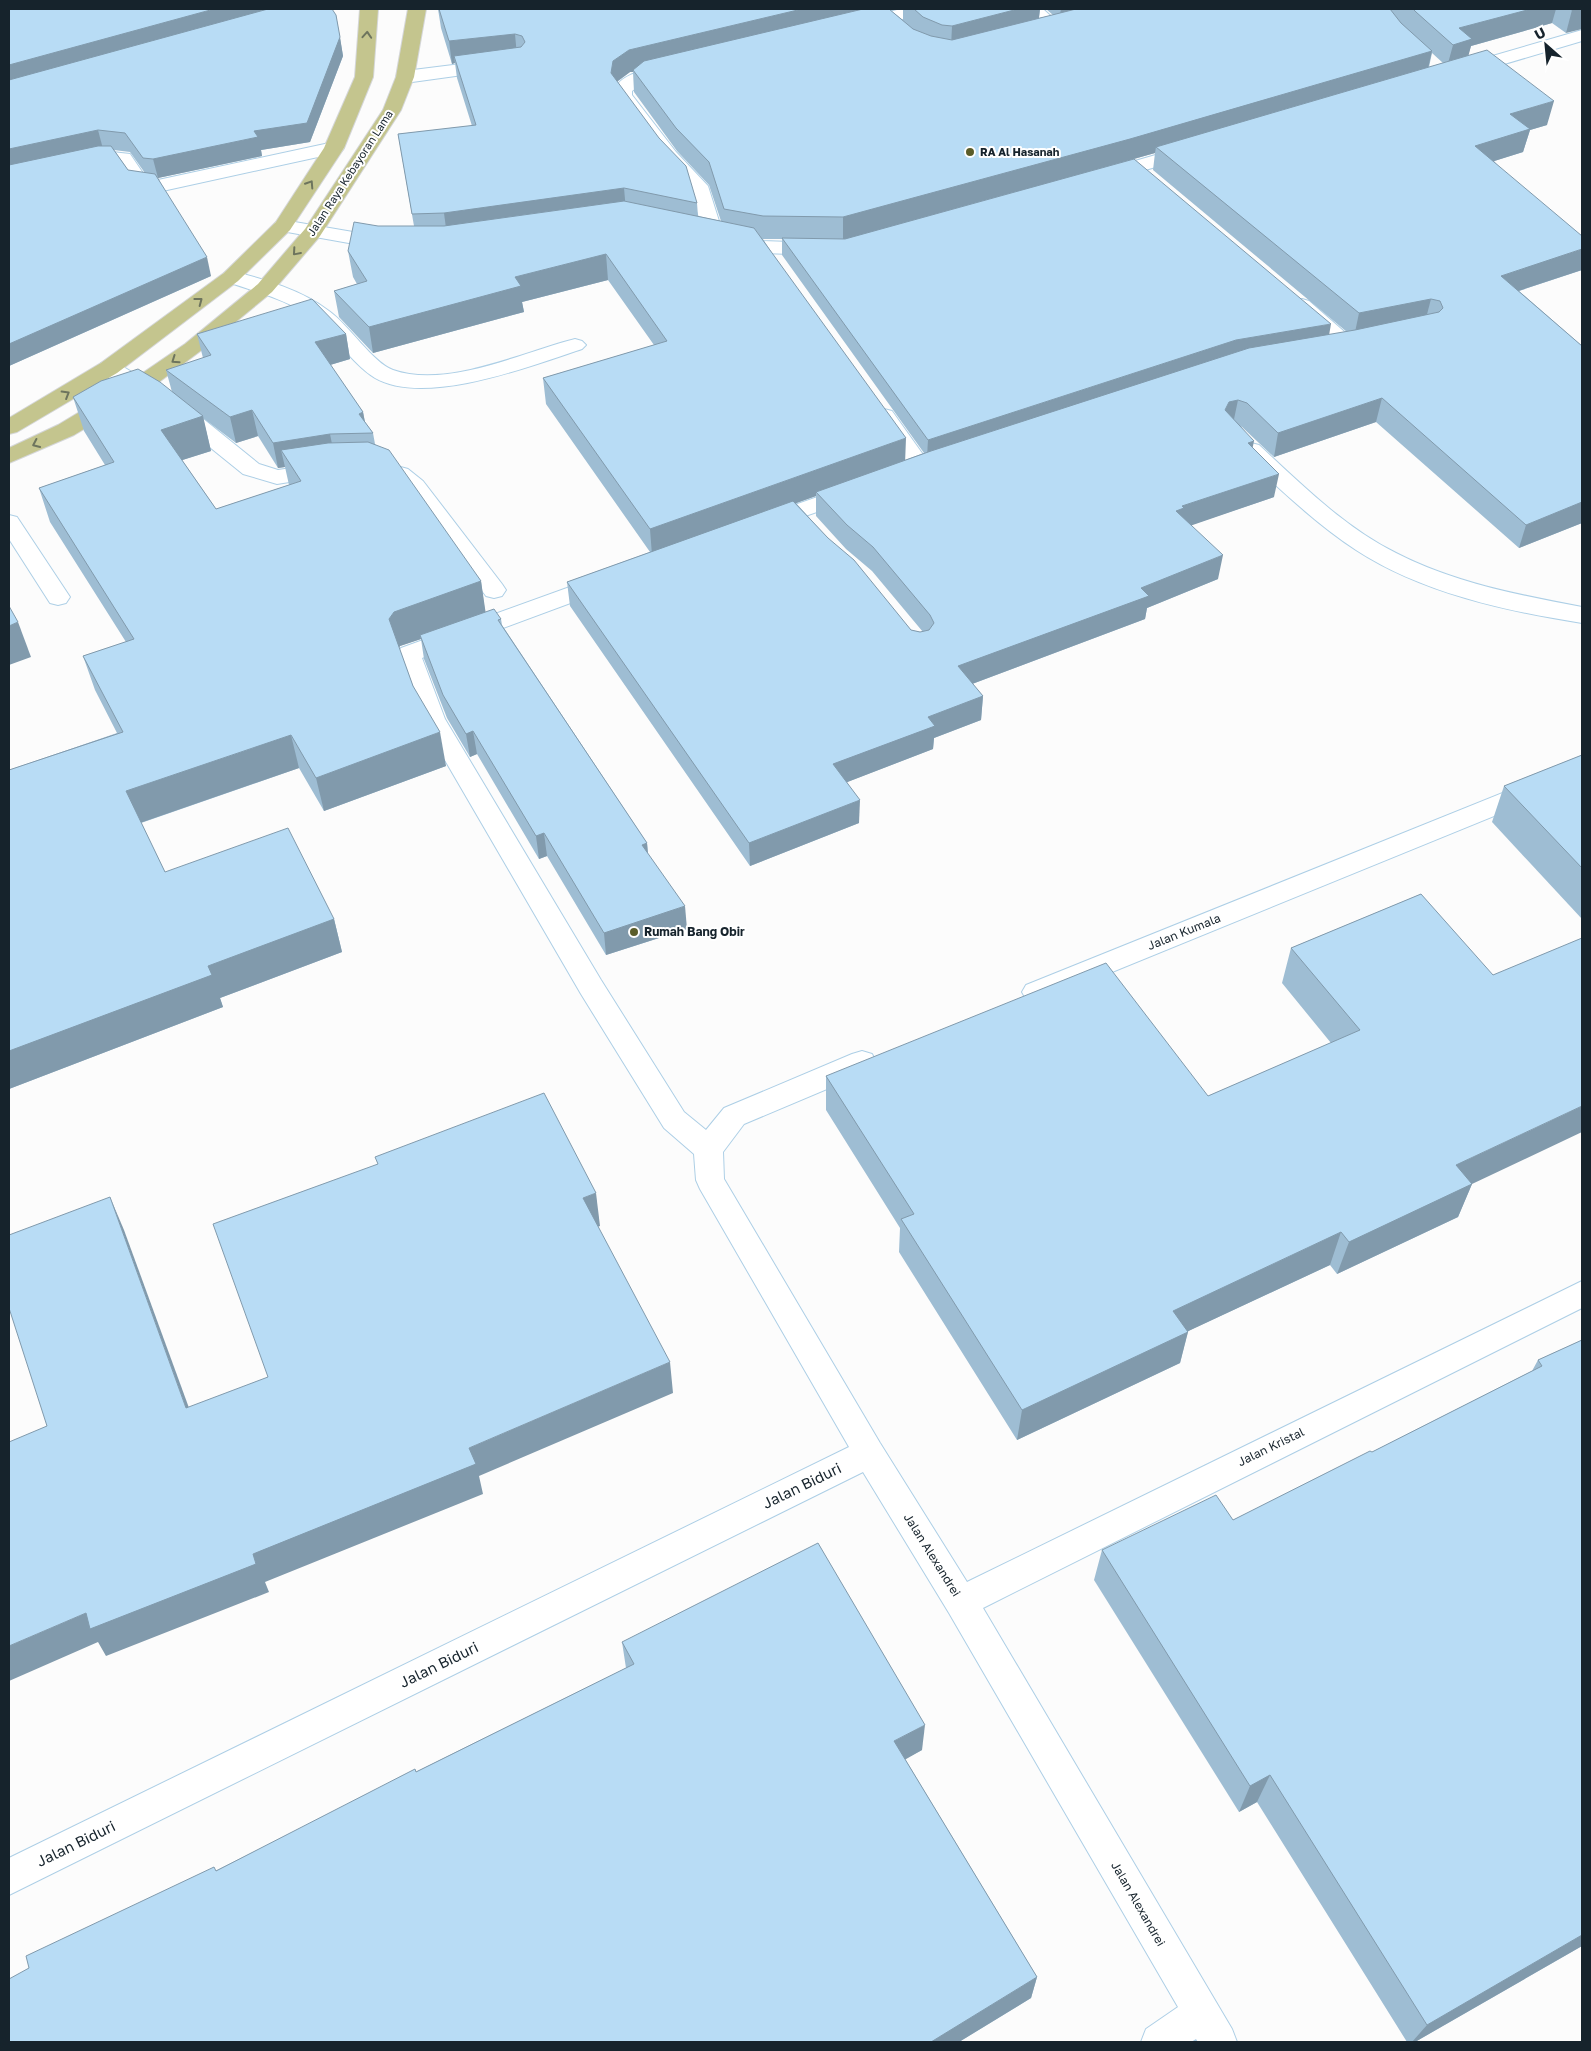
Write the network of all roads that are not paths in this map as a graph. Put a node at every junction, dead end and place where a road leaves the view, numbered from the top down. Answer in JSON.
{"nodes":[{"id":1,"x":369,"y":9,"type":"edge"},
{"id":2,"x":417,"y":9,"type":"edge"},
{"id":3,"x":922,"y":9,"type":"edge"},
{"id":4,"x":1033,"y":9,"type":"edge"},
{"id":5,"x":1075,"y":24,"type":"edge"},
{"id":6,"x":839,"y":29,"type":"edge"},
{"id":7,"x":1056,"y":29,"type":"junction"},
{"id":8,"x":1037,"y":34,"type":"edge"},
{"id":9,"x":1582,"y":35,"type":"edge"},
{"id":10,"x":507,"y":64,"type":"edge"},
{"id":11,"x":686,"y":66,"type":"edge"},
{"id":12,"x":1444,"y":76,"type":"edge"},
{"id":13,"x":405,"y":77,"type":"junction"},
{"id":14,"x":1210,"y":145,"type":"edge"},
{"id":15,"x":334,"y":148,"type":"junction"},
{"id":16,"x":9,"y":177,"type":"edge"},
{"id":17,"x":1087,"y":180,"type":"edge"},
{"id":18,"x":283,"y":226,"type":"junction"},
{"id":19,"x":313,"y":232,"type":"junction"},
{"id":20,"x":406,"y":245,"type":"edge"},
{"id":21,"x":762,"y":247,"type":"junction"},
{"id":22,"x":838,"y":249,"type":"edge"},
{"id":23,"x":779,"y":269,"type":"edge"},
{"id":24,"x":231,"y":277,"type":"junction"},
{"id":25,"x":265,"y":288,"type":"junction"},
{"id":26,"x":1285,"y":290,"type":"edge"},
{"id":27,"x":575,"y":345,"type":"dead end"},
{"id":28,"x":1322,"y":350,"type":"edge"},
{"id":29,"x":109,"y":368,"type":"junction"},
{"id":30,"x":139,"y":386,"type":"junction"},
{"id":31,"x":871,"y":398,"type":"edge"},
{"id":32,"x":9,"y":427,"type":"edge"},
{"id":33,"x":1233,"y":433,"type":"edge"},
{"id":34,"x":9,"y":456,"type":"edge"},
{"id":35,"x":921,"y":468,"type":"edge"},
{"id":36,"x":868,"y":487,"type":"edge"},
{"id":37,"x":9,"y":522,"type":"edge"},
{"id":38,"x":750,"y":528,"type":"edge"},
{"id":39,"x":621,"y":576,"type":"edge"},
{"id":40,"x":494,"y":590,"type":"dead end"},
{"id":41,"x":58,"y":597,"type":"dead end"},
{"id":42,"x":1582,"y":615,"type":"edge"},
{"id":43,"x":1582,"y":770,"type":"edge"},
{"id":44,"x":1017,"y":999,"type":"edge"},
{"id":45,"x":888,"y":1052,"type":"edge"},
{"id":46,"x":708,"y":1149,"type":"junction"},
{"id":47,"x":1582,"y":1294,"type":"edge"},
{"id":48,"x":869,"y":1453,"type":"junction"},
{"id":49,"x":961,"y":1602,"type":"junction"},
{"id":50,"x":9,"y":1877,"type":"edge"},
{"id":51,"x":1211,"y":2028,"type":"edge"},
{"id":52,"x":1159,"y":2042,"type":"edge"}],
"edges":[{"from":15,"to":1,"type":"main road","one_way":true},
{"from":2,"to":13,"type":"main road","name":"Jalan Raya Kebayoran Lama"},
{"from":3,"to":6,"type":"street"},
{"from":4,"to":7,"type":"street"},
{"from":5,"to":7,"type":"street"},
{"from":7,"to":8,"type":"street"},
{"from":9,"to":12,"type":"street"},
{"from":10,"to":13,"type":"street"},
{"from":11,"to":21,"type":"street"},
{"from":13,"to":19,"type":"main road","name":"Jalan Raya Kebayoran Lama"},
{"from":14,"to":17,"type":"street"},
{"from":15,"to":16,"type":"street"},
{"from":18,"to":15,"type":"main road","one_way":true},
{"from":18,"to":19,"type":"street"},
{"from":18,"to":24,"type":"main road"},
{"from":19,"to":20,"type":"street"},
{"from":19,"to":25,"type":"main road","name":"Jalan Raya Kebayoran Lama","one_way":true},
{"from":21,"to":22,"type":"street"},
{"from":21,"to":23,"type":"street"},
{"from":24,"to":25,"type":"street"},
{"from":29,"to":24,"type":"main road","one_way":true},
{"from":25,"to":27,"type":"street"},
{"from":25,"to":30,"type":"main road","name":"Jalan Raya Kebayoran Lama","one_way":true},
{"from":26,"to":28,"type":"street"},
{"from":29,"to":30,"type":"street"},
{"from":32,"to":29,"type":"main road","one_way":true},
{"from":30,"to":34,"type":"main road","name":"Jalan Raya Kebayoran Lama","one_way":true},
{"from":30,"to":40,"type":"street"},
{"from":31,"to":35,"type":"street"},
{"from":33,"to":42,"type":"street"},
{"from":36,"to":38,"type":"street"},
{"from":37,"to":41,"type":"street"},
{"from":39,"to":46,"type":"street"},
{"from":43,"to":44,"type":"street","name":"Jalan Kumala"},
{"from":45,"to":46,"type":"street"},
{"from":46,"to":48,"type":"street","name":"Jalan Alexandrei"},
{"from":47,"to":49,"type":"street","name":"Jalan Kristal"},
{"from":48,"to":49,"type":"street","name":"Jalan Alexandrei"},
{"from":48,"to":50,"type":"street","name":"Jalan Biduri"},
{"from":49,"to":51,"type":"street","name":"Jalan Alexandrei"},
{"from":51,"to":52,"type":"street"}]}
